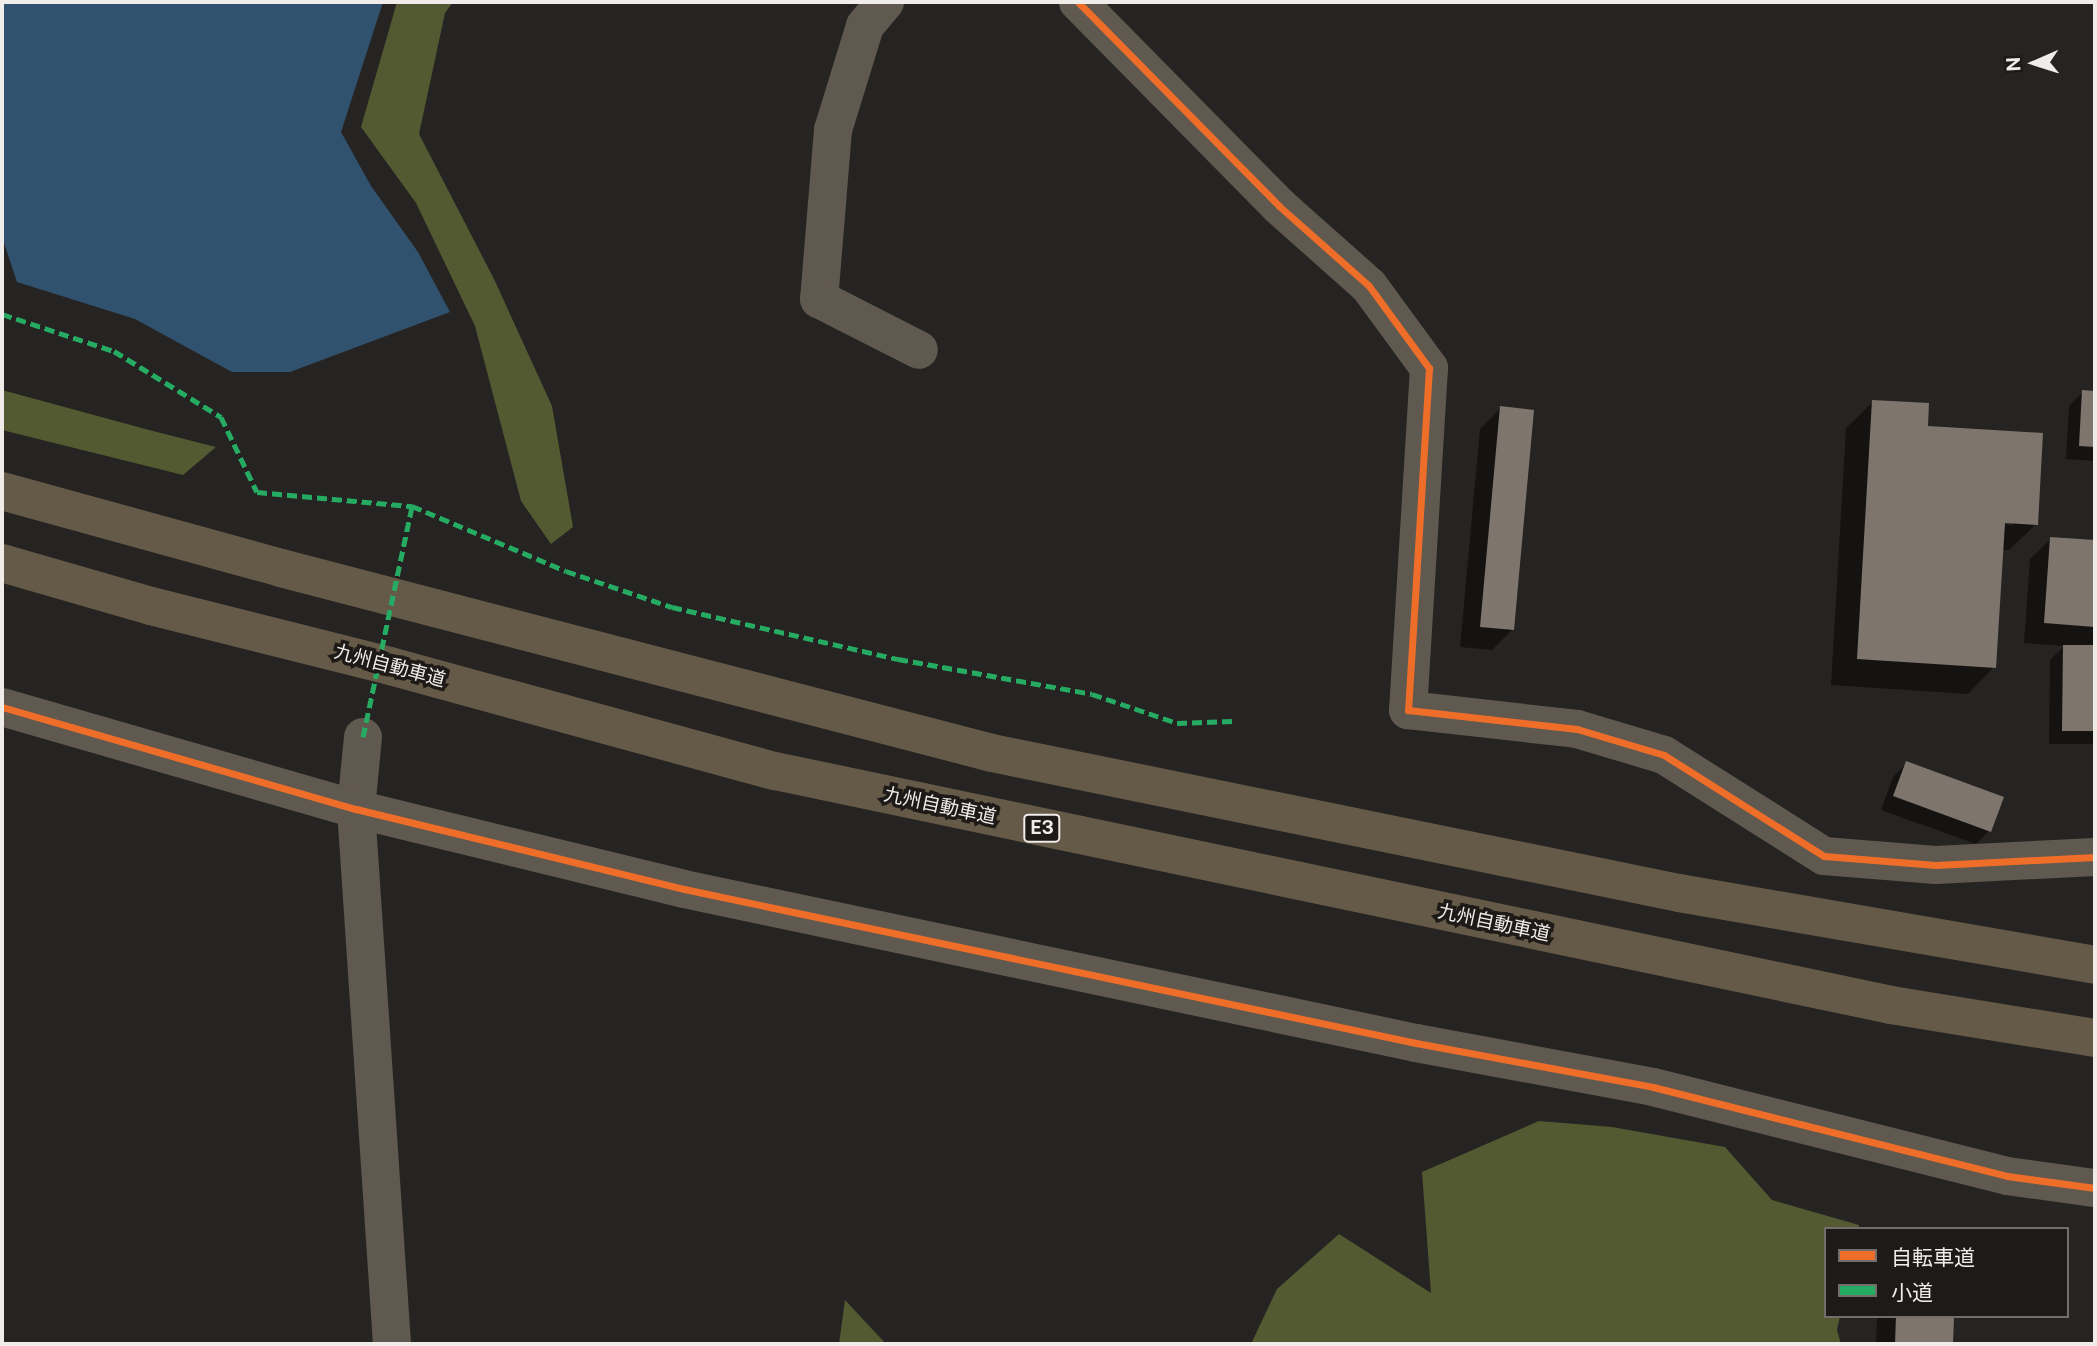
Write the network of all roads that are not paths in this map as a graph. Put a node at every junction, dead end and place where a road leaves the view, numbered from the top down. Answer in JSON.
{"nodes":[{"id":1,"x":885,"y":2,"type":"edge"},
{"id":2,"x":1078,"y":2,"type":"edge"},
{"id":3,"x":919,"y":350,"type":"dead end"},
{"id":4,"x":2,"y":491,"type":"edge"},
{"id":5,"x":2,"y":563,"type":"edge"},
{"id":6,"x":2,"y":706,"type":"edge"},
{"id":7,"x":363,"y":737,"type":"dead end"},
{"id":8,"x":356,"y":809,"type":"junction"},
{"id":9,"x":2095,"y":857,"type":"edge"},
{"id":10,"x":2095,"y":965,"type":"edge"},
{"id":11,"x":2095,"y":1038,"type":"edge"},
{"id":12,"x":2095,"y":1188,"type":"edge"},
{"id":13,"x":392,"y":1344,"type":"edge"}],
"edges":[{"from":1,"to":3,"type":"street"},
{"from":2,"to":9,"type":"street"},
{"from":4,"to":10,"type":"highway"},
{"from":5,"to":11,"type":"highway","name":"九州自動車道","number":"E3"},
{"from":6,"to":8,"type":"street"},
{"from":7,"to":8,"type":"street"},
{"from":8,"to":12,"type":"street"},
{"from":8,"to":13,"type":"street"}]}
